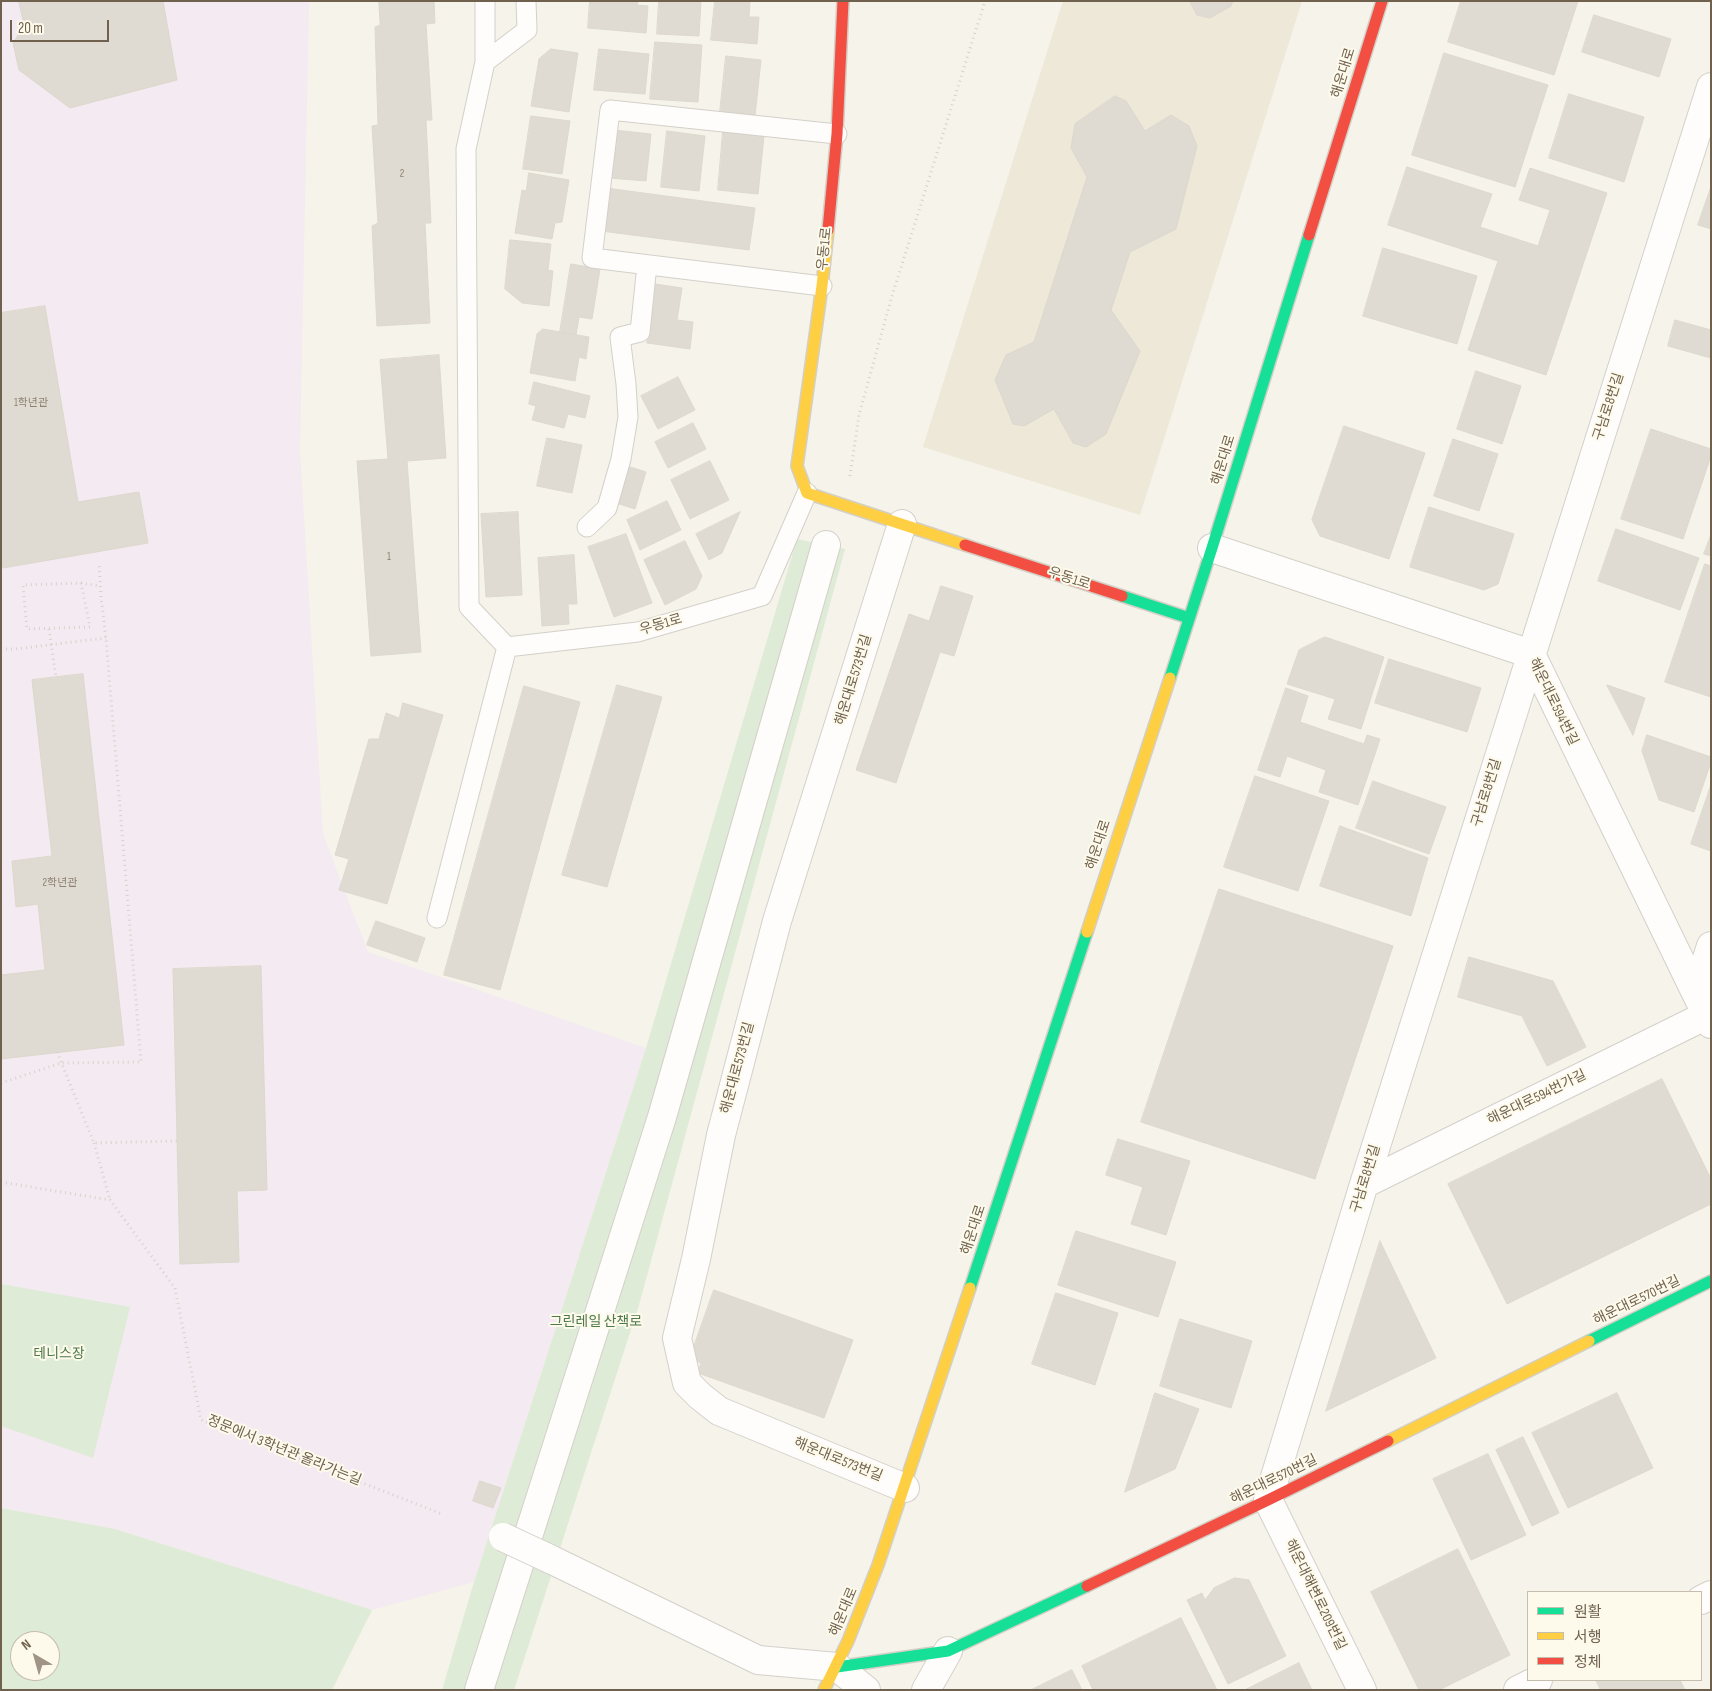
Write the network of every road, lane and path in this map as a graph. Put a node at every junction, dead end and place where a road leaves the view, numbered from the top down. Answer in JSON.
{"nodes":[{"id":1,"x":485,"y":1,"type":"edge"},
{"id":2,"x":526,"y":1,"type":"edge"},
{"id":3,"x":843,"y":1,"type":"edge"},
{"id":4,"x":985,"y":1,"type":"edge"},
{"id":5,"x":1382,"y":1,"type":"edge"},
{"id":6,"x":485,"y":62,"type":"junction"},
{"id":7,"x":1711,"y":88,"type":"edge"},
{"id":8,"x":837,"y":134,"type":"junction"},
{"id":9,"x":647,"y":265,"type":"junction"},
{"id":10,"x":822,"y":286,"type":"junction"},
{"id":11,"x":807,"y":493,"type":"junction"},
{"id":12,"x":841,"y":504,"type":"junction"},
{"id":13,"x":902,"y":524,"type":"junction"},
{"id":14,"x":587,"y":527,"type":"dead end"},
{"id":15,"x":826,"y":545,"type":"dead end"},
{"id":16,"x":1212,"y":548,"type":"junction"},
{"id":17,"x":99,"y":563,"type":"dead end"},
{"id":18,"x":81,"y":583,"type":"junction"},
{"id":19,"x":100,"y":586,"type":"junction"},
{"id":20,"x":1189,"y":618,"type":"junction"},
{"id":21,"x":49,"y":629,"type":"junction"},
{"id":22,"x":106,"y":638,"type":"junction"},
{"id":23,"x":506,"y":647,"type":"junction"},
{"id":24,"x":1,"y":649,"type":"edge"},
{"id":25,"x":1530,"y":654,"type":"junction"},
{"id":26,"x":56,"y":677,"type":"dead end"},
{"id":27,"x":437,"y":918,"type":"dead end"},
{"id":28,"x":1711,"y":946,"type":"edge"},
{"id":29,"x":1706,"y":1011,"type":"edge"},
{"id":30,"x":57,"y":1052,"type":"dead end"},
{"id":31,"x":61,"y":1063,"type":"junction"},
{"id":32,"x":1,"y":1083,"type":"edge"},
{"id":33,"x":177,"y":1141,"type":"dead end"},
{"id":34,"x":94,"y":1143,"type":"junction"},
{"id":35,"x":1,"y":1182,"type":"edge"},
{"id":36,"x":1364,"y":1184,"type":"junction"},
{"id":37,"x":110,"y":1200,"type":"junction"},
{"id":38,"x":1711,"y":1281,"type":"edge"},
{"id":39,"x":905,"y":1488,"type":"junction"},
{"id":40,"x":1268,"y":1500,"type":"junction"},
{"id":41,"x":442,"y":1514,"type":"dead end"},
{"id":42,"x":503,"y":1537,"type":"dead end"},
{"id":43,"x":948,"y":1651,"type":"junction"},
{"id":44,"x":831,"y":1678,"type":"edge"},
{"id":45,"x":1536,"y":1681,"type":"edge"},
{"id":46,"x":479,"y":1690,"type":"edge"},
{"id":47,"x":866,"y":1690,"type":"edge"},
{"id":48,"x":926,"y":1690,"type":"edge"},
{"id":49,"x":1362,"y":1690,"type":"edge"},
{"id":50,"x":1518,"y":1690,"type":"edge"}],
"edges":[{"from":1,"to":6,"type":"lane"},
{"from":2,"to":6,"type":"lane"},
{"from":3,"to":8,"type":"street","name":"우동1로"},
{"from":4,"to":12,"type":"path"},
{"from":5,"to":16,"type":"street","name":"해운대로"},
{"from":6,"to":23,"type":"lane"},
{"from":7,"to":25,"type":"street","name":"구남로8번길"},
{"from":8,"to":9,"type":"lane"},
{"from":8,"to":10,"type":"street","name":"우동1로"},
{"from":9,"to":10,"type":"lane"},
{"from":9,"to":14,"type":"lane"},
{"from":10,"to":11,"type":"street","name":"우동1로"},
{"from":11,"to":12,"type":"street","name":"우동1로"},
{"from":11,"to":23,"type":"lane","name":"우동1로"},
{"from":12,"to":13,"type":"street","name":"우동1로"},
{"from":13,"to":20,"type":"street","name":"우동1로"},
{"from":13,"to":39,"type":"street","name":"해운대로573번길"},
{"from":15,"to":46,"type":"street"},
{"from":16,"to":20,"type":"street","name":"해운대로"},
{"from":16,"to":25,"type":"street","name":"해운대로594번길"},
{"from":17,"to":19,"type":"path"},
{"from":18,"to":19,"type":"path"},
{"from":18,"to":21,"type":"path"},
{"from":18,"to":21,"type":"path"},
{"from":19,"to":22,"type":"path"},
{"from":20,"to":39,"type":"street","name":"해운대로"},
{"from":21,"to":26,"type":"path","bridge":true},
{"from":22,"to":24,"type":"path"},
{"from":22,"to":31,"type":"path"},
{"from":23,"to":27,"type":"lane"},
{"from":25,"to":29,"type":"street","name":"해운대로594번길"},
{"from":25,"to":36,"type":"street","name":"구남로8번길"},
{"from":28,"to":29,"type":"street"},
{"from":29,"to":36,"type":"street","name":"해운대로594번가길"},
{"from":30,"to":31,"type":"path"},
{"from":31,"to":32,"type":"path"},
{"from":31,"to":34,"type":"path"},
{"from":33,"to":34,"type":"path"},
{"from":34,"to":37,"type":"path"},
{"from":35,"to":37,"type":"path"},
{"from":36,"to":40,"type":"street","name":"구남로8번길"},
{"from":37,"to":41,"type":"path","name":"정문에서 3학년관 올라가는길"},
{"from":38,"to":40,"type":"street","name":"해운대로570번길"},
{"from":39,"to":44,"type":"street","name":"해운대로"},
{"from":40,"to":43,"type":"street","name":"해운대로570번길"},
{"from":40,"to":49,"type":"street","name":"해운대해변로209번길"},
{"from":42,"to":44,"type":"street","bridge":true},
{"from":43,"to":44,"type":"street","name":"해운대로570번길"},
{"from":43,"to":48,"type":"street"},
{"from":44,"to":47,"type":"street"},
{"from":45,"to":50,"type":"street"}]}
